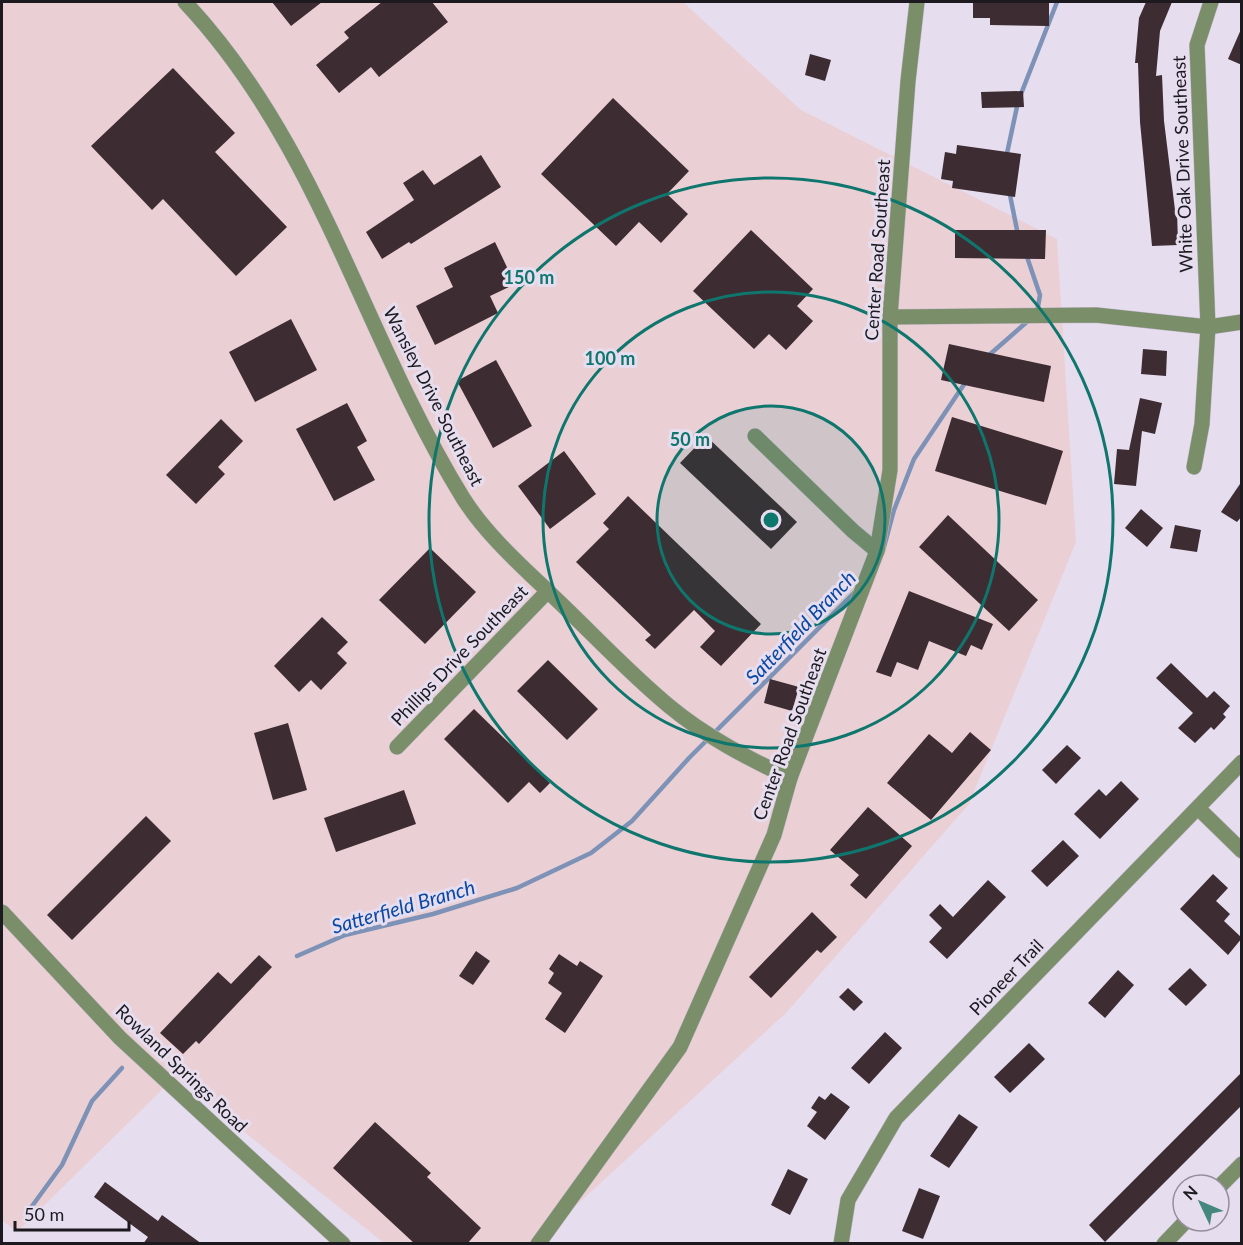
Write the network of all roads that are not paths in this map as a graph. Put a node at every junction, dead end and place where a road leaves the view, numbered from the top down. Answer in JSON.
{"nodes":[{"id":1,"x":185,"y":2,"type":"edge"},
{"id":2,"x":917,"y":2,"type":"edge"},
{"id":3,"x":1211,"y":2,"type":"edge"},
{"id":4,"x":890,"y":316,"type":"junction"},
{"id":5,"x":1242,"y":322,"type":"edge"},
{"id":6,"x":1209,"y":327,"type":"junction"},
{"id":7,"x":755,"y":436,"type":"dead end"},
{"id":8,"x":1194,"y":467,"type":"dead end"},
{"id":9,"x":877,"y":551,"type":"junction"},
{"id":10,"x":548,"y":591,"type":"junction"},
{"id":11,"x":397,"y":747,"type":"dead end"},
{"id":12,"x":1242,"y":762,"type":"edge"},
{"id":13,"x":790,"y":778,"type":"junction"},
{"id":14,"x":1198,"y":808,"type":"junction"},
{"id":15,"x":1242,"y":851,"type":"edge"},
{"id":16,"x":2,"y":912,"type":"edge"},
{"id":17,"x":1242,"y":1164,"type":"edge"},
{"id":18,"x":1231,"y":1175,"type":"edge"},
{"id":19,"x":1175,"y":1233,"type":"edge"},
{"id":20,"x":344,"y":1244,"type":"edge"},
{"id":21,"x":538,"y":1244,"type":"edge"},
{"id":22,"x":841,"y":1244,"type":"edge"},
{"id":23,"x":1164,"y":1244,"type":"edge"}],
"edges":[{"from":1,"to":10,"type":"street","name":"Wansley Drive Southeast"},
{"from":2,"to":4,"type":"street","name":"Center Road Southeast"},
{"from":3,"to":6,"type":"street","name":"White Oak Drive Southeast"},
{"from":4,"to":6,"type":"street"},
{"from":4,"to":9,"type":"street","name":"Center Road Southeast"},
{"from":5,"to":6,"type":"street"},
{"from":6,"to":8,"type":"street","name":"White Oak Drive Southeast"},
{"from":7,"to":9,"type":"street"},
{"from":9,"to":13,"type":"street","name":"Center Road Southeast"},
{"from":10,"to":11,"type":"street","name":"Phillips Drive Southeast"},
{"from":10,"to":13,"type":"street","name":"Wansley Drive Southeast"},
{"from":12,"to":14,"type":"street","name":"Pioneer Trail"},
{"from":13,"to":21,"type":"street","name":"Center Road Southeast"},
{"from":14,"to":15,"type":"street"},
{"from":14,"to":22,"type":"street","name":"Pioneer Trail"},
{"from":16,"to":20,"type":"street","name":"Rowland Springs Road"},
{"from":17,"to":18,"type":"street"},
{"from":19,"to":23,"type":"street"}]}
